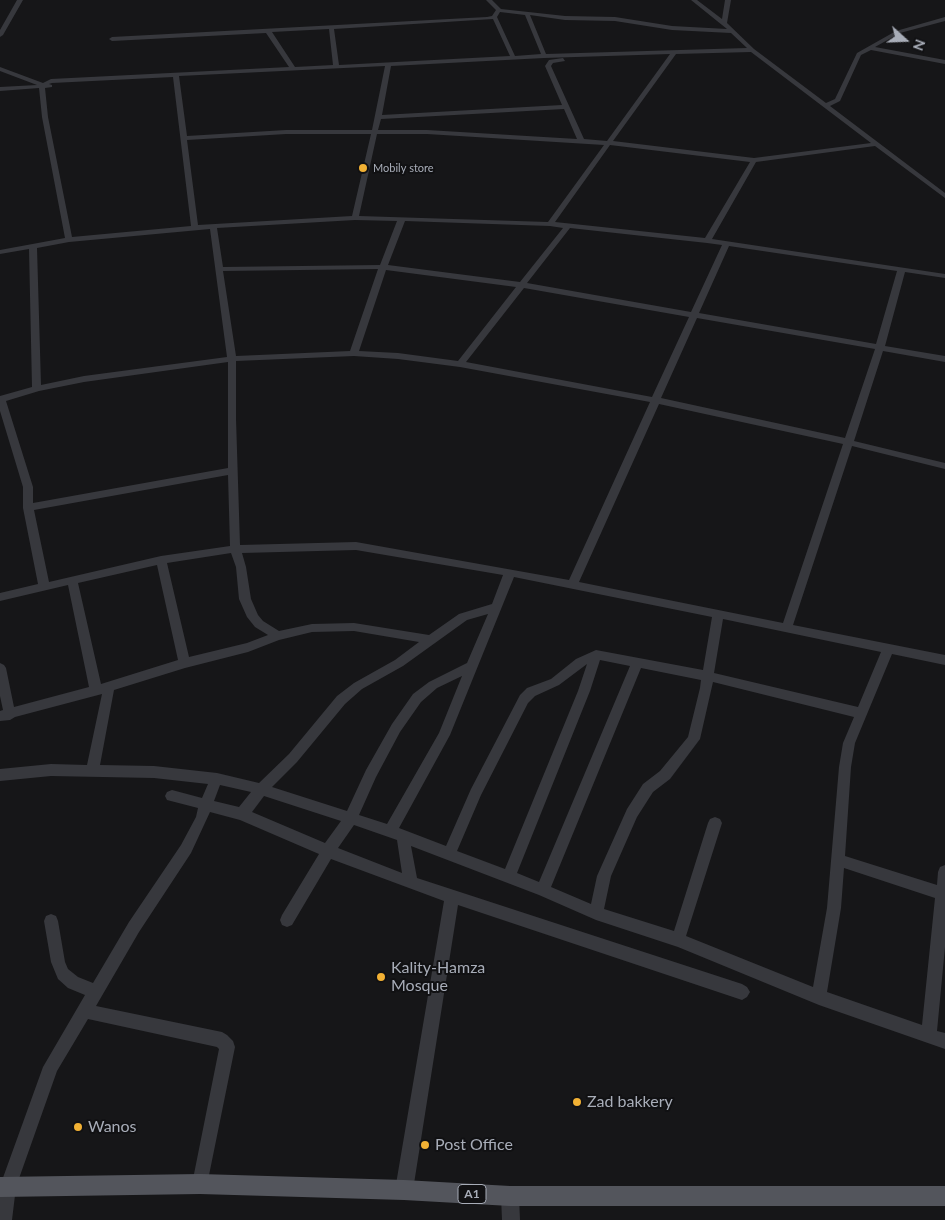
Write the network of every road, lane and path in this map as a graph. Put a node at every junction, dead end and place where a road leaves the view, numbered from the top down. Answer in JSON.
{"nodes":[{"id":1,"x":20,"y":0,"type":"edge"},
{"id":2,"x":489,"y":0,"type":"edge"},
{"id":3,"x":694,"y":0,"type":"edge"},
{"id":4,"x":728,"y":0,"type":"edge"},
{"id":5,"x":499,"y":10,"type":"junction"},
{"id":6,"x":527,"y":14,"type":"junction"},
{"id":7,"x":494,"y":17,"type":"junction"},
{"id":8,"x":945,"y":19,"type":"edge"},
{"id":9,"x":724,"y":23,"type":"junction"},
{"id":10,"x":331,"y":28,"type":"junction"},
{"id":11,"x":268,"y":31,"type":"junction"},
{"id":12,"x":1,"y":32,"type":"edge"},
{"id":13,"x":733,"y":32,"type":"junction"},
{"id":14,"x":112,"y":38,"type":"dead end"},
{"id":15,"x":870,"y":48,"type":"junction"},
{"id":16,"x":752,"y":50,"type":"junction"},
{"id":17,"x":674,"y":53,"type":"junction"},
{"id":18,"x":544,"y":56,"type":"junction"},
{"id":19,"x":513,"y":57,"type":"junction"},
{"id":20,"x":945,"y":62,"type":"edge"},
{"id":21,"x":388,"y":64,"type":"junction"},
{"id":22,"x":336,"y":66,"type":"junction"},
{"id":23,"x":292,"y":68,"type":"junction"},
{"id":24,"x":0,"y":69,"type":"edge"},
{"id":25,"x":176,"y":77,"type":"junction"},
{"id":26,"x":43,"y":86,"type":"junction"},
{"id":27,"x":0,"y":88,"type":"edge"},
{"id":28,"x":826,"y":105,"type":"junction"},
{"id":29,"x":566,"y":107,"type":"junction"},
{"id":30,"x":378,"y":117,"type":"junction"},
{"id":31,"x":375,"y":131,"type":"junction"},
{"id":32,"x":184,"y":138,"type":"junction"},
{"id":33,"x":582,"y":142,"type":"junction"},
{"id":34,"x":610,"y":144,"type":"junction"},
{"id":35,"x":878,"y":144,"type":"junction"},
{"id":36,"x":754,"y":160,"type":"junction"},
{"id":37,"x":945,"y":196,"type":"edge"},
{"id":38,"x":355,"y":218,"type":"junction"},
{"id":39,"x":402,"y":219,"type":"junction"},
{"id":40,"x":550,"y":224,"type":"junction"},
{"id":41,"x":213,"y":226,"type":"junction"},
{"id":42,"x":567,"y":227,"type":"junction"},
{"id":43,"x":195,"y":228,"type":"junction"},
{"id":44,"x":69,"y":240,"type":"junction"},
{"id":45,"x":707,"y":241,"type":"junction"},
{"id":46,"x":726,"y":244,"type":"junction"},
{"id":47,"x":33,"y":246,"type":"junction"},
{"id":48,"x":0,"y":252,"type":"edge"},
{"id":49,"x":383,"y":268,"type":"junction"},
{"id":50,"x":218,"y":269,"type":"junction"},
{"id":51,"x":902,"y":270,"type":"junction"},
{"id":52,"x":945,"y":276,"type":"edge"},
{"id":53,"x":523,"y":284,"type":"junction"},
{"id":54,"x":694,"y":314,"type":"junction"},
{"id":55,"x":880,"y":348,"type":"junction"},
{"id":56,"x":354,"y":353,"type":"junction"},
{"id":57,"x":232,"y":359,"type":"junction"},
{"id":58,"x":945,"y":359,"type":"edge"},
{"id":59,"x":460,"y":364,"type":"junction"},
{"id":60,"x":36,"y":389,"type":"junction"},
{"id":61,"x":1,"y":400,"type":"edge"},
{"id":62,"x":655,"y":400,"type":"junction"},
{"id":63,"x":847,"y":442,"type":"junction"},
{"id":64,"x":945,"y":466,"type":"edge"},
{"id":65,"x":232,"y":471,"type":"junction"},
{"id":66,"x":28,"y":508,"type":"junction"},
{"id":67,"x":235,"y":549,"type":"junction"},
{"id":68,"x":161,"y":560,"type":"junction"},
{"id":69,"x":510,"y":572,"type":"junction"},
{"id":70,"x":72,"y":579,"type":"junction"},
{"id":71,"x":572,"y":585,"type":"junction"},
{"id":72,"x":44,"y":586,"type":"junction"},
{"id":73,"x":0,"y":596,"type":"edge"},
{"id":74,"x":496,"y":607,"type":"junction"},
{"id":75,"x":718,"y":614,"type":"junction"},
{"id":76,"x":787,"y":627,"type":"junction"},
{"id":77,"x":278,"y":636,"type":"junction"},
{"id":78,"x":432,"y":640,"type":"junction"},
{"id":79,"x":888,"y":648,"type":"junction"},
{"id":80,"x":596,"y":655,"type":"junction"},
{"id":81,"x":945,"y":660,"type":"edge"},
{"id":82,"x":638,"y":662,"type":"junction"},
{"id":83,"x":185,"y":663,"type":"junction"},
{"id":84,"x":472,"y":666,"type":"junction"},
{"id":85,"x":0,"y":668,"type":"edge"},
{"id":86,"x":708,"y":676,"type":"junction"},
{"id":87,"x":109,"y":687,"type":"junction"},
{"id":88,"x":96,"y":691,"type":"junction"},
{"id":89,"x":860,"y":713,"type":"junction"},
{"id":90,"x":5,"y":716,"type":"edge"},
{"id":91,"x":92,"y":771,"type":"junction"},
{"id":92,"x":0,"y":775,"type":"edge"},
{"id":93,"x":217,"y":779,"type":"junction"},
{"id":94,"x":261,"y":789,"type":"junction"},
{"id":95,"x":172,"y":796,"type":"dead end"},
{"id":96,"x":205,"y":805,"type":"junction"},
{"id":97,"x":242,"y":814,"type":"junction"},
{"id":98,"x":351,"y":818,"type":"junction"},
{"id":99,"x":714,"y":823,"type":"dead end"},
{"id":100,"x":397,"y":834,"type":"junction"},
{"id":101,"x":328,"y":851,"type":"junction"},
{"id":102,"x":449,"y":854,"type":"junction"},
{"id":103,"x":838,"y":860,"type":"junction"},
{"id":104,"x":945,"y":872,"type":"edge"},
{"id":105,"x":509,"y":877,"type":"junction"},
{"id":106,"x":411,"y":883,"type":"junction"},
{"id":107,"x":542,"y":890,"type":"junction"},
{"id":108,"x":942,"y":893,"type":"junction"},
{"id":109,"x":452,"y":896,"type":"junction"},
{"id":110,"x":596,"y":913,"type":"junction"},
{"id":111,"x":287,"y":920,"type":"dead end"},
{"id":112,"x":51,"y":921,"type":"dead end"},
{"id":113,"x":678,"y":940,"type":"junction"},
{"id":114,"x":97,"y":992,"type":"junction"},
{"id":115,"x":742,"y":992,"type":"dead end"},
{"id":116,"x":819,"y":997,"type":"junction"},
{"id":117,"x":85,"y":1011,"type":"junction"},
{"id":118,"x":929,"y":1036,"type":"junction"},
{"id":119,"x":945,"y":1041,"type":"edge"},
{"id":120,"x":200,"y":1184,"type":"junction"},
{"id":121,"x":4,"y":1187,"type":"edge"},
{"id":122,"x":404,"y":1190,"type":"junction"},
{"id":123,"x":510,"y":1196,"type":"junction"},
{"id":124,"x":945,"y":1196,"type":"edge"},
{"id":125,"x":3,"y":1220,"type":"edge"},
{"id":126,"x":511,"y":1220,"type":"edge"}],
"edges":[{"from":1,"to":12,"type":"street"},
{"from":2,"to":5,"type":"street"},
{"from":3,"to":9,"type":"street"},
{"from":4,"to":9,"type":"street"},
{"from":5,"to":6,"type":"street"},
{"from":5,"to":7,"type":"street"},
{"from":6,"to":13,"type":"street"},
{"from":6,"to":18,"type":"street"},
{"from":7,"to":10,"type":"street"},
{"from":7,"to":19,"type":"street"},
{"from":8,"to":15,"type":"street"},
{"from":9,"to":13,"type":"street"},
{"from":10,"to":11,"type":"street"},
{"from":10,"to":22,"type":"street"},
{"from":11,"to":14,"type":"street"},
{"from":11,"to":23,"type":"street"},
{"from":13,"to":16,"type":"street"},
{"from":15,"to":20,"type":"street"},
{"from":15,"to":28,"type":"street"},
{"from":16,"to":17,"type":"street"},
{"from":16,"to":28,"type":"street"},
{"from":17,"to":18,"type":"street"},
{"from":17,"to":29,"type":"street"},
{"from":17,"to":34,"type":"street"},
{"from":18,"to":19,"type":"street"},
{"from":19,"to":21,"type":"street"},
{"from":21,"to":22,"type":"street"},
{"from":21,"to":30,"type":"street"},
{"from":22,"to":23,"type":"street"},
{"from":23,"to":25,"type":"street"},
{"from":24,"to":26,"type":"street"},
{"from":25,"to":26,"type":"street"},
{"from":25,"to":32,"type":"street"},
{"from":26,"to":27,"type":"street"},
{"from":26,"to":44,"type":"street"},
{"from":28,"to":35,"type":"street"},
{"from":29,"to":30,"type":"street"},
{"from":29,"to":33,"type":"street"},
{"from":30,"to":31,"type":"street"},
{"from":31,"to":32,"type":"street"},
{"from":31,"to":33,"type":"street"},
{"from":31,"to":38,"type":"street"},
{"from":32,"to":43,"type":"street"},
{"from":33,"to":34,"type":"street"},
{"from":34,"to":36,"type":"street"},
{"from":34,"to":40,"type":"street"},
{"from":35,"to":36,"type":"street"},
{"from":35,"to":37,"type":"street"},
{"from":36,"to":45,"type":"street"},
{"from":38,"to":39,"type":"street"},
{"from":38,"to":41,"type":"street"},
{"from":39,"to":40,"type":"street"},
{"from":39,"to":49,"type":"street"},
{"from":40,"to":42,"type":"street"},
{"from":41,"to":43,"type":"street"},
{"from":41,"to":50,"type":"street"},
{"from":42,"to":45,"type":"street"},
{"from":42,"to":53,"type":"street"},
{"from":43,"to":44,"type":"street"},
{"from":44,"to":47,"type":"street"},
{"from":45,"to":46,"type":"street"},
{"from":46,"to":51,"type":"street"},
{"from":46,"to":54,"type":"street"},
{"from":47,"to":48,"type":"street"},
{"from":47,"to":60,"type":"street"},
{"from":49,"to":50,"type":"street"},
{"from":49,"to":53,"type":"street"},
{"from":49,"to":56,"type":"street"},
{"from":50,"to":57,"type":"street"},
{"from":51,"to":52,"type":"street"},
{"from":51,"to":55,"type":"street"},
{"from":53,"to":54,"type":"street"},
{"from":53,"to":59,"type":"street"},
{"from":54,"to":55,"type":"street"},
{"from":54,"to":62,"type":"street"},
{"from":55,"to":58,"type":"street"},
{"from":55,"to":63,"type":"street"},
{"from":56,"to":57,"type":"street"},
{"from":56,"to":59,"type":"street"},
{"from":57,"to":60,"type":"street"},
{"from":57,"to":65,"type":"street"},
{"from":59,"to":62,"type":"street"},
{"from":60,"to":61,"type":"street"},
{"from":61,"to":66,"type":"street"},
{"from":62,"to":63,"type":"street"},
{"from":62,"to":71,"type":"street"},
{"from":63,"to":64,"type":"street"},
{"from":63,"to":76,"type":"street"},
{"from":65,"to":66,"type":"street"},
{"from":65,"to":67,"type":"street"},
{"from":66,"to":72,"type":"street"},
{"from":67,"to":68,"type":"street"},
{"from":67,"to":69,"type":"street"},
{"from":67,"to":77,"type":"street"},
{"from":68,"to":70,"type":"street"},
{"from":68,"to":83,"type":"street"},
{"from":69,"to":71,"type":"street"},
{"from":69,"to":74,"type":"street"},
{"from":70,"to":72,"type":"street"},
{"from":70,"to":88,"type":"street"},
{"from":71,"to":75,"type":"street"},
{"from":72,"to":73,"type":"street"},
{"from":74,"to":78,"type":"street"},
{"from":74,"to":84,"type":"street"},
{"from":75,"to":76,"type":"street"},
{"from":75,"to":86,"type":"street"},
{"from":76,"to":79,"type":"street"},
{"from":77,"to":78,"type":"street"},
{"from":77,"to":83,"type":"street"},
{"from":78,"to":94,"type":"street"},
{"from":79,"to":81,"type":"street"},
{"from":79,"to":89,"type":"street"},
{"from":80,"to":82,"type":"street"},
{"from":80,"to":102,"type":"street"},
{"from":80,"to":105,"type":"street"},
{"from":82,"to":86,"type":"street"},
{"from":82,"to":107,"type":"street"},
{"from":83,"to":87,"type":"street"},
{"from":84,"to":98,"type":"street"},
{"from":84,"to":100,"type":"street"},
{"from":85,"to":90,"type":"street"},
{"from":86,"to":89,"type":"street"},
{"from":86,"to":110,"type":"street"},
{"from":87,"to":88,"type":"street"},
{"from":87,"to":91,"type":"street"},
{"from":88,"to":90,"type":"street"},
{"from":89,"to":103,"type":"street"},
{"from":91,"to":92,"type":"street"},
{"from":91,"to":93,"type":"street"},
{"from":93,"to":94,"type":"street"},
{"from":93,"to":96,"type":"street"},
{"from":94,"to":97,"type":"street"},
{"from":94,"to":98,"type":"street"},
{"from":95,"to":96,"type":"street"},
{"from":96,"to":97,"type":"street"},
{"from":96,"to":114,"type":"street"},
{"from":97,"to":101,"type":"street"},
{"from":98,"to":100,"type":"street"},
{"from":98,"to":101,"type":"street"},
{"from":99,"to":113,"type":"street"},
{"from":100,"to":102,"type":"street"},
{"from":100,"to":106,"type":"street"},
{"from":101,"to":106,"type":"street"},
{"from":101,"to":111,"type":"street"},
{"from":102,"to":105,"type":"street"},
{"from":103,"to":108,"type":"street"},
{"from":103,"to":116,"type":"street"},
{"from":104,"to":108,"type":"street"},
{"from":105,"to":107,"type":"street"},
{"from":106,"to":109,"type":"street"},
{"from":107,"to":110,"type":"street"},
{"from":108,"to":118,"type":"street"},
{"from":109,"to":115,"type":"street"},
{"from":109,"to":122,"type":"street"},
{"from":110,"to":113,"type":"street"},
{"from":112,"to":114,"type":"street"},
{"from":113,"to":116,"type":"street"},
{"from":114,"to":117,"type":"street"},
{"from":116,"to":118,"type":"street"},
{"from":117,"to":120,"type":"street"},
{"from":117,"to":121,"type":"street"},
{"from":118,"to":119,"type":"street"},
{"from":120,"to":121,"type":"main road","number":"A1"},
{"from":120,"to":122,"type":"main road","number":"A1"},
{"from":121,"to":125,"type":"street"},
{"from":122,"to":123,"type":"main road","number":"A1"},
{"from":123,"to":124,"type":"main road","number":"A1"},
{"from":123,"to":126,"type":"street"}]}
